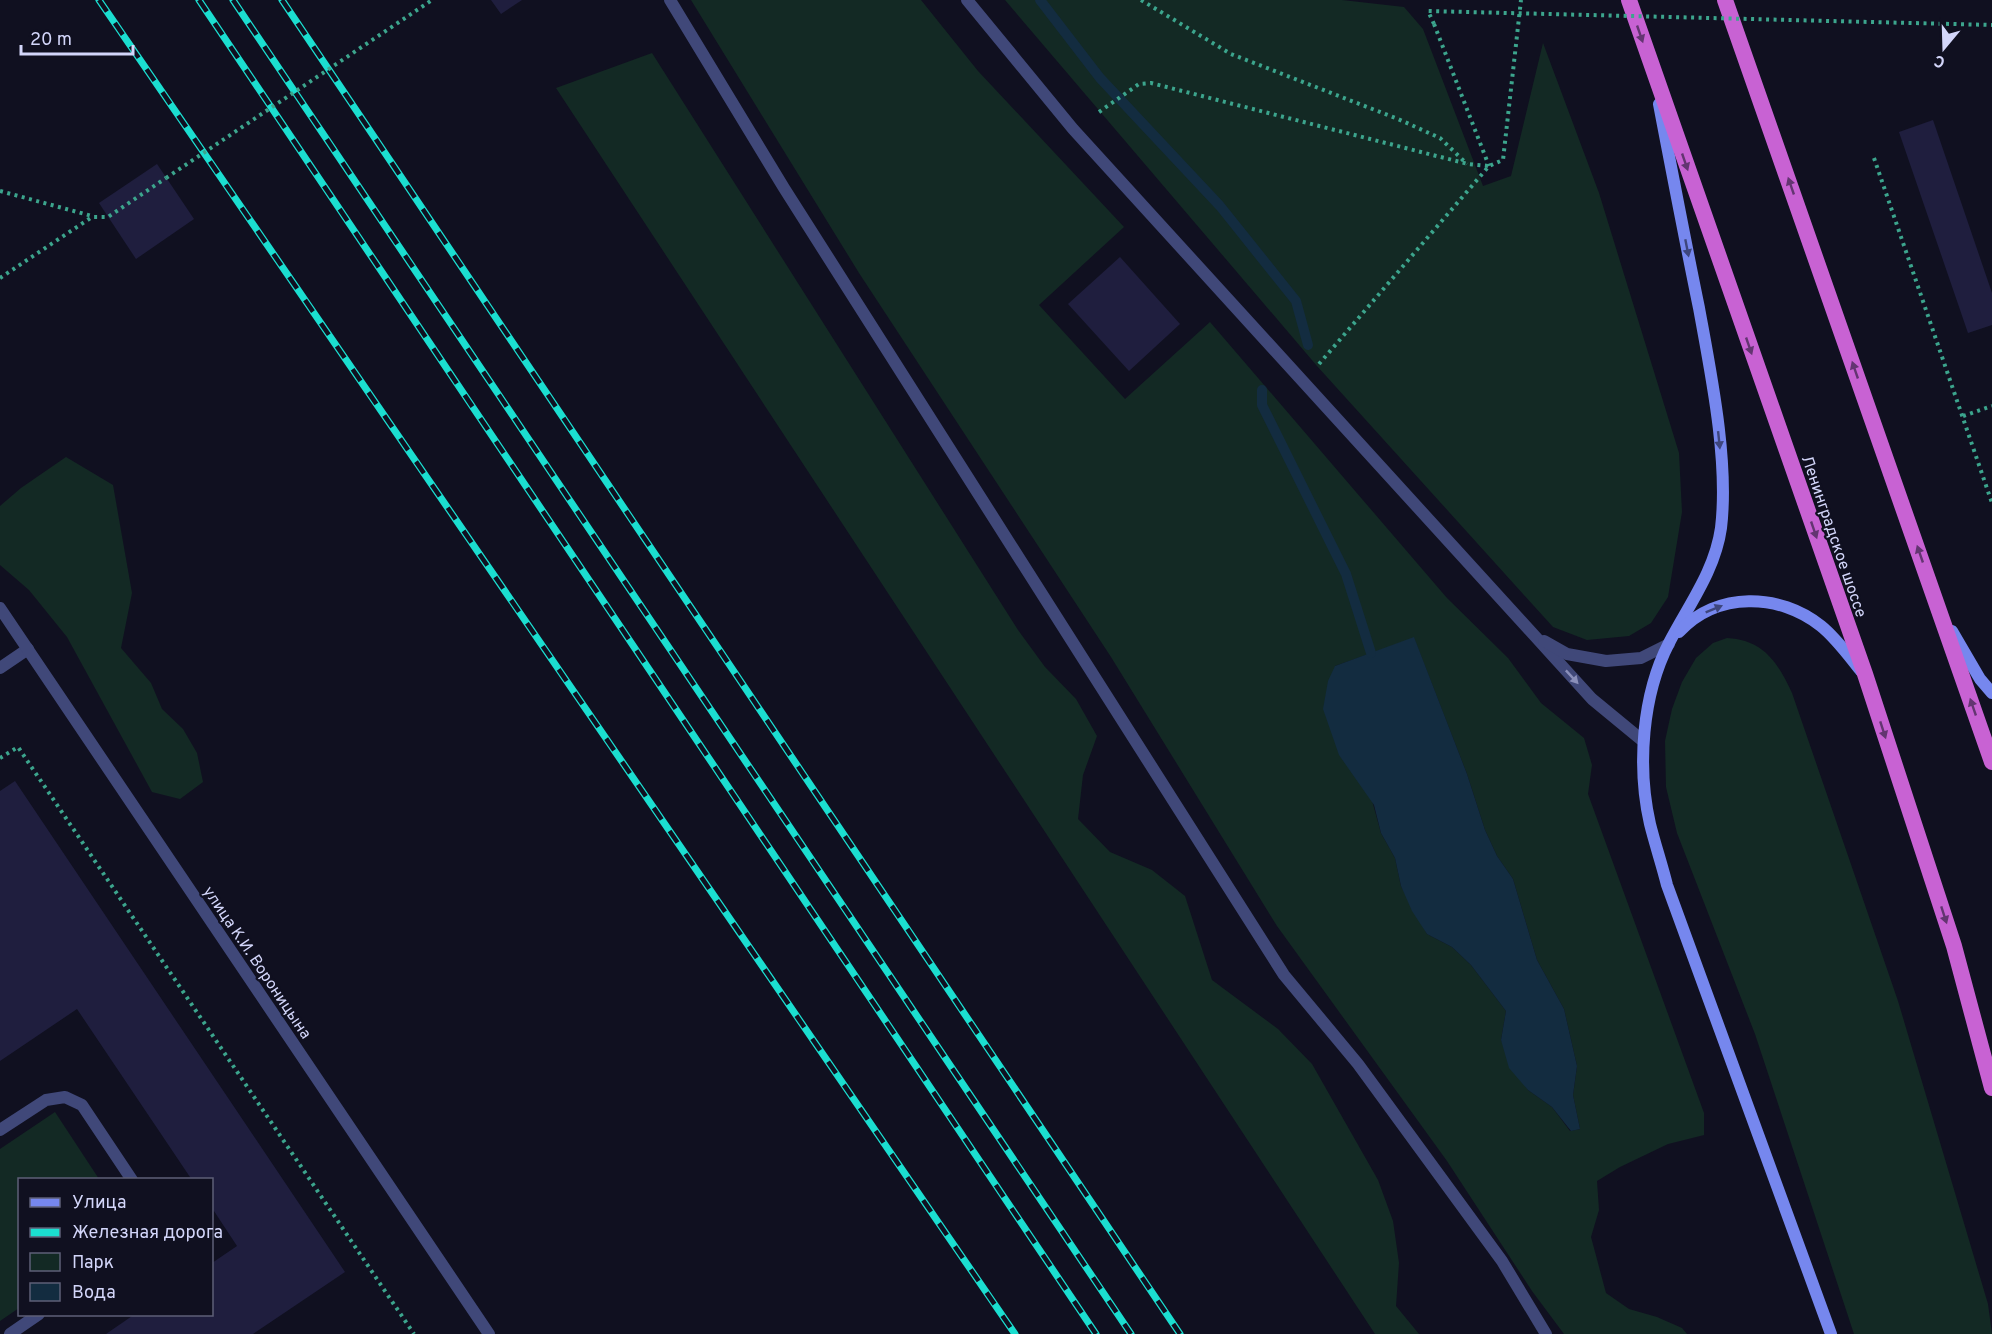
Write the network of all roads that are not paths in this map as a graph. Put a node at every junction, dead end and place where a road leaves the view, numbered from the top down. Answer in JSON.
{"nodes":[{"id":1,"x":670,"y":0,"type":"edge"},
{"id":2,"x":967,"y":0,"type":"edge"},
{"id":3,"x":1629,"y":0,"type":"edge"},
{"id":4,"x":1725,"y":0,"type":"edge"},
{"id":5,"x":1652,"y":67,"type":"junction"},
{"id":6,"x":0,"y":608,"type":"edge"},
{"id":7,"x":1939,"y":609,"type":"junction"},
{"id":8,"x":1533,"y":634,"type":"junction"},
{"id":9,"x":1669,"y":644,"type":"junction"},
{"id":10,"x":28,"y":649,"type":"junction"},
{"id":11,"x":0,"y":668,"type":"edge"},
{"id":12,"x":1864,"y":674,"type":"junction"},
{"id":13,"x":1992,"y":693,"type":"edge"},
{"id":14,"x":1643,"y":741,"type":"junction"},
{"id":15,"x":1992,"y":762,"type":"edge"},
{"id":16,"x":1992,"y":1088,"type":"edge"},
{"id":17,"x":0,"y":1131,"type":"edge"},
{"id":18,"x":131,"y":1178,"type":"edge"},
{"id":19,"x":36,"y":1316,"type":"edge"},
{"id":20,"x":10,"y":1334,"type":"edge"},
{"id":21,"x":489,"y":1334,"type":"edge"},
{"id":22,"x":1546,"y":1334,"type":"edge"},
{"id":23,"x":1831,"y":1334,"type":"edge"}],
"edges":[{"from":1,"to":22,"type":"street"},
{"from":2,"to":8,"type":"street"},
{"from":3,"to":5,"type":"highway","name":"Ленинградское шоссе","one_way":true},
{"from":7,"to":4,"type":"highway","one_way":true},
{"from":5,"to":9,"type":"main road","one_way":true},
{"from":5,"to":12,"type":"highway","name":"Ленинградское шоссе","one_way":true},
{"from":6,"to":10,"type":"street","name":"улица К.И. Вороницына"},
{"from":7,"to":13,"type":"main road"},
{"from":15,"to":7,"type":"highway","one_way":true},
{"from":8,"to":9,"type":"street"},
{"from":8,"to":14,"type":"street","one_way":true},
{"from":9,"to":12,"type":"main road","one_way":true},
{"from":9,"to":14,"type":"main road"},
{"from":10,"to":11,"type":"street"},
{"from":10,"to":21,"type":"street","name":"улица К.И. Вороницына"},
{"from":12,"to":16,"type":"highway","name":"Ленинградское шоссе","one_way":true},
{"from":14,"to":23,"type":"main road"},
{"from":17,"to":18,"type":"street"},
{"from":19,"to":20,"type":"street"}]}
